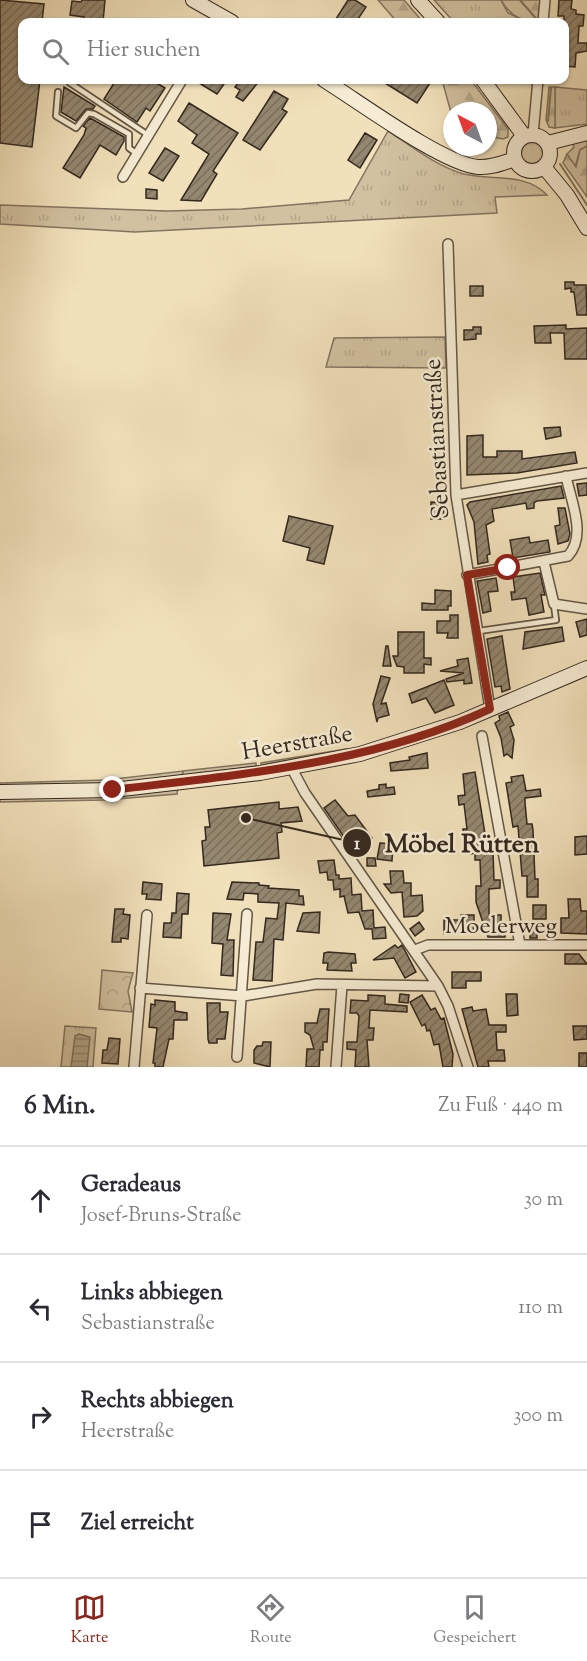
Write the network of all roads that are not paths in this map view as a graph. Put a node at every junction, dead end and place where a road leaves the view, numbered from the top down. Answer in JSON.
{"nodes":[{"id":1,"x":193,"y":0,"type":"edge"},
{"id":2,"x":418,"y":0,"type":"edge"},
{"id":3,"x":545,"y":0,"type":"edge"},
{"id":4,"x":221,"y":18,"type":"edge"},
{"id":5,"x":434,"y":18,"type":"edge"},
{"id":6,"x":543,"y":18,"type":"edge"},
{"id":7,"x":72,"y":84,"type":"edge"},
{"id":8,"x":180,"y":84,"type":"edge"},
{"id":9,"x":330,"y":84,"type":"edge"},
{"id":10,"x":486,"y":84,"type":"edge"},
{"id":11,"x":537,"y":84,"type":"edge"},
{"id":12,"x":58,"y":92,"type":"dead end"},
{"id":13,"x":587,"y":133,"type":"edge"},
{"id":14,"x":148,"y":135,"type":"junction"},
{"id":15,"x":529,"y":135,"type":"junction"},
{"id":16,"x":548,"y":143,"type":"junction"},
{"id":17,"x":137,"y":154,"type":"junction"},
{"id":18,"x":515,"y":159,"type":"junction"},
{"id":19,"x":544,"y":167,"type":"junction"},
{"id":20,"x":123,"y":177,"type":"dead end"},
{"id":21,"x":587,"y":228,"type":"edge"},
{"id":22,"x":448,"y":244,"type":"dead end"},
{"id":23,"x":587,"y":473,"type":"edge"},
{"id":24,"x":566,"y":476,"type":"junction"},
{"id":25,"x":456,"y":495,"type":"junction"},
{"id":26,"x":544,"y":562,"type":"junction"},
{"id":27,"x":467,"y":575,"type":"junction"},
{"id":28,"x":554,"y":604,"type":"junction"},
{"id":29,"x":587,"y":609,"type":"edge"},
{"id":30,"x":476,"y":631,"type":"junction"},
{"id":31,"x":587,"y":668,"type":"edge"},
{"id":32,"x":490,"y":709,"type":"junction"},
{"id":33,"x":482,"y":736,"type":"dead end"},
{"id":34,"x":291,"y":767,"type":"junction"},
{"id":35,"x":0,"y":792,"type":"edge"},
{"id":36,"x":247,"y":914,"type":"dead end"},
{"id":37,"x":147,"y":915,"type":"dead end"},
{"id":38,"x":520,"y":945,"type":"junction"},
{"id":39,"x":587,"y":945,"type":"edge"},
{"id":40,"x":415,"y":950,"type":"junction"},
{"id":41,"x":342,"y":985,"type":"junction"},
{"id":42,"x":438,"y":986,"type":"junction"},
{"id":43,"x":140,"y":988,"type":"junction"},
{"id":44,"x":243,"y":996,"type":"junction"},
{"id":45,"x":237,"y":1057,"type":"dead end"},
{"id":46,"x":134,"y":1067,"type":"edge"},
{"id":47,"x":336,"y":1067,"type":"edge"},
{"id":48,"x":468,"y":1067,"type":"edge"}],
"edges":[{"from":1,"to":4,"type":"main road"},
{"from":2,"to":5,"type":"main road"},
{"from":3,"to":6,"type":"street"},
{"from":7,"to":14,"type":"lane"},
{"from":8,"to":14,"type":"street"},
{"from":9,"to":18,"type":"main road"},
{"from":10,"to":15,"type":"main road"},
{"from":11,"to":15,"type":"street"},
{"from":12,"to":17,"type":"lane"},
{"from":13,"to":16,"type":"main road"},
{"from":14,"to":17,"type":"street"},
{"from":15,"to":16,"type":"main road"},
{"from":15,"to":18,"type":"main road"},
{"from":16,"to":19,"type":"main road"},
{"from":17,"to":20,"type":"street"},
{"from":18,"to":19,"type":"main road"},
{"from":19,"to":21,"type":"main road"},
{"from":22,"to":25,"type":"street","name":"Sebastianstraße"},
{"from":23,"to":24,"type":"street"},
{"from":24,"to":25,"type":"street"},
{"from":24,"to":26,"type":"street"},
{"from":25,"to":27,"type":"street","name":"Sebastianstraße"},
{"from":26,"to":27,"type":"street"},
{"from":26,"to":28,"type":"street"},
{"from":27,"to":30,"type":"street","name":"Sebastianstraße"},
{"from":28,"to":29,"type":"street"},
{"from":28,"to":30,"type":"lane"},
{"from":30,"to":32,"type":"street","name":"Sebastianstraße"},
{"from":31,"to":32,"type":"main road","name":"Heerstraße"},
{"from":32,"to":34,"type":"main road","name":"Heerstraße"},
{"from":33,"to":38,"type":"street"},
{"from":34,"to":35,"type":"main road","name":"Heerstraße"},
{"from":34,"to":40,"type":"street"},
{"from":36,"to":44,"type":"street"},
{"from":37,"to":43,"type":"street"},
{"from":38,"to":39,"type":"street","name":"Moelerweg"},
{"from":38,"to":40,"type":"street","name":"Moelerweg"},
{"from":40,"to":42,"type":"street"},
{"from":41,"to":42,"type":"street"},
{"from":41,"to":44,"type":"street"},
{"from":41,"to":47,"type":"street"},
{"from":42,"to":48,"type":"street"},
{"from":43,"to":44,"type":"street"},
{"from":43,"to":46,"type":"street"},
{"from":44,"to":45,"type":"street"}]}
